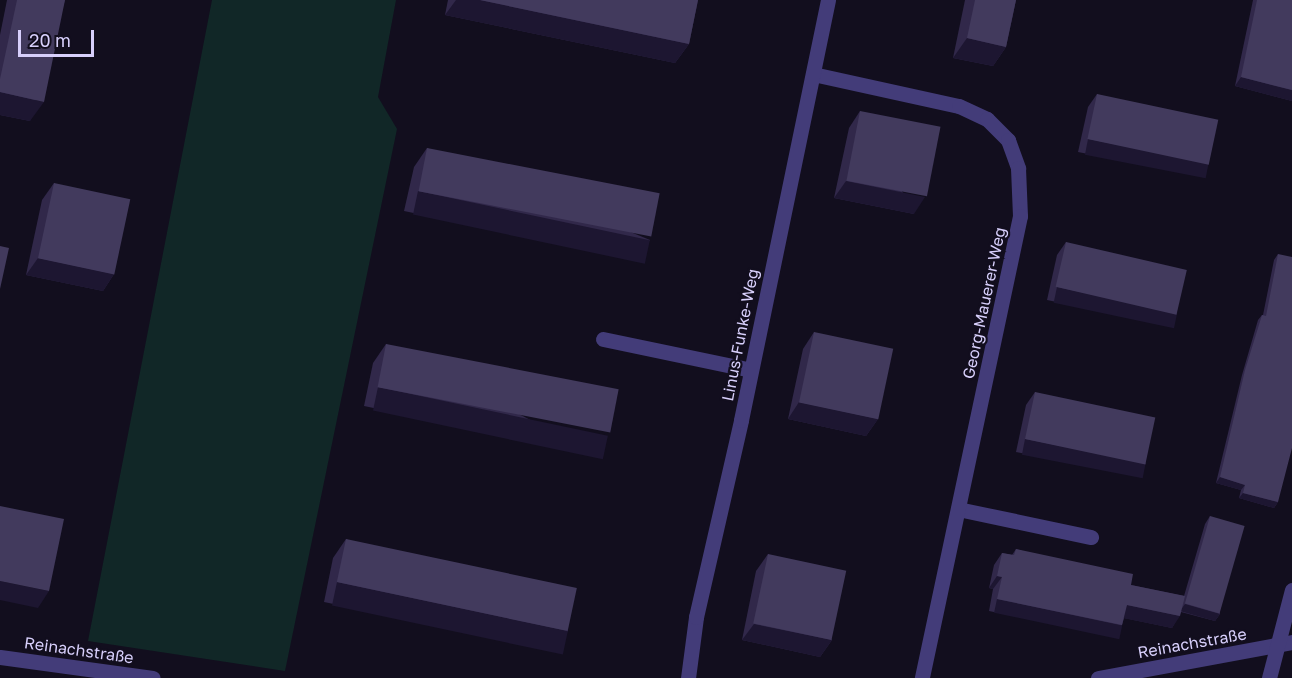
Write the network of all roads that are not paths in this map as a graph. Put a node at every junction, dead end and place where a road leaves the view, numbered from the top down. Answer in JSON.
{"nodes":[{"id":1,"x":828,"y":0,"type":"edge"},
{"id":2,"x":813,"y":74,"type":"junction"},
{"id":3,"x":603,"y":339,"type":"dead end"},
{"id":4,"x":751,"y":370,"type":"junction"},
{"id":5,"x":958,"y":509,"type":"junction"},
{"id":6,"x":1091,"y":537,"type":"dead end"},
{"id":7,"x":1292,"y":590,"type":"edge"},
{"id":8,"x":1285,"y":644,"type":"edge"},
{"id":9,"x":0,"y":657,"type":"edge"},
{"id":10,"x":153,"y":678,"type":"edge"},
{"id":11,"x":688,"y":678,"type":"edge"},
{"id":12,"x":922,"y":678,"type":"edge"},
{"id":13,"x":1098,"y":678,"type":"edge"},
{"id":14,"x":1269,"y":678,"type":"edge"}],
"edges":[{"from":1,"to":2,"type":"street","name":"Linus-Funke-Weg"},
{"from":2,"to":4,"type":"street","name":"Linus-Funke-Weg"},
{"from":2,"to":5,"type":"street","name":"Georg-Mauerer-Weg"},
{"from":3,"to":4,"type":"street"},
{"from":4,"to":11,"type":"street","name":"Linus-Funke-Weg"},
{"from":5,"to":6,"type":"street"},
{"from":5,"to":12,"type":"street","name":"Georg-Mauerer-Weg"},
{"from":7,"to":8,"type":"street"},
{"from":8,"to":13,"type":"street","name":"Reinachstraße"},
{"from":8,"to":14,"type":"street"},
{"from":9,"to":10,"type":"street","name":"Reinachstraße"}]}
